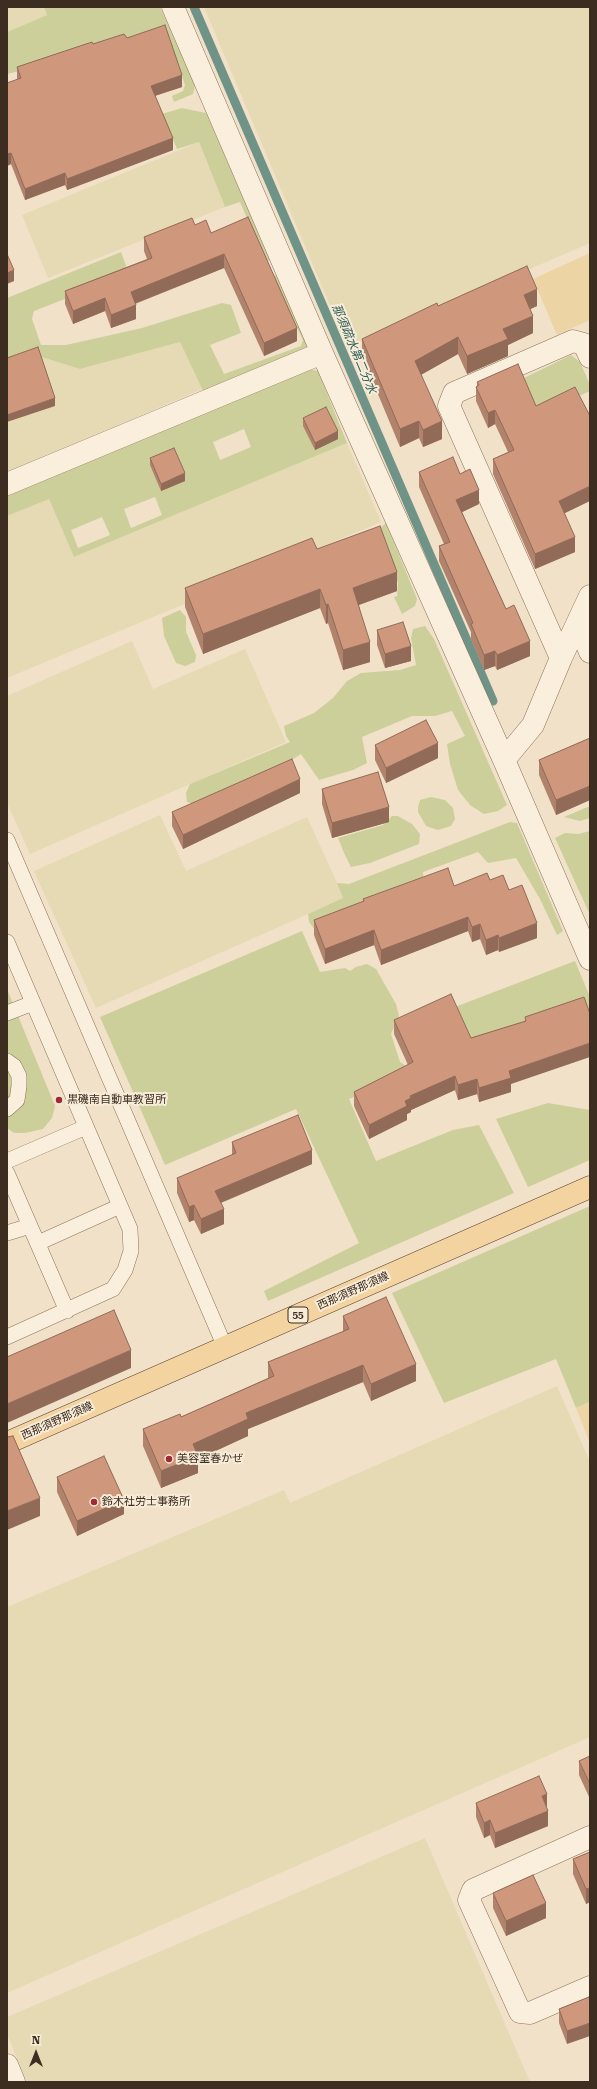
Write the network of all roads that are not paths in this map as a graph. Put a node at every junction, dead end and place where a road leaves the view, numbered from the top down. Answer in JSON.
{"nodes":[{"id":1,"x":173,"y":7,"type":"edge"},
{"id":2,"x":322,"y":353,"type":"junction"},
{"id":3,"x":590,"y":357,"type":"edge"},
{"id":4,"x":7,"y":484,"type":"edge"},
{"id":5,"x":590,"y":596,"type":"edge"},
{"id":6,"x":578,"y":622,"type":"junction"},
{"id":7,"x":590,"y":652,"type":"edge"},
{"id":8,"x":560,"y":658,"type":"junction"},
{"id":9,"x":504,"y":760,"type":"junction"},
{"id":10,"x":7,"y":840,"type":"edge"},
{"id":11,"x":7,"y":942,"type":"edge"},
{"id":12,"x":590,"y":959,"type":"edge"},
{"id":13,"x":33,"y":1003,"type":"junction"},
{"id":14,"x":7,"y":1013,"type":"edge"},
{"id":15,"x":7,"y":1061,"type":"edge"},
{"id":16,"x":7,"y":1109,"type":"edge"},
{"id":17,"x":86,"y":1128,"type":"junction"},
{"id":18,"x":7,"y":1161,"type":"edge"},
{"id":19,"x":7,"y":1173,"type":"edge"},
{"id":20,"x":590,"y":1187,"type":"edge"},
{"id":21,"x":120,"y":1206,"type":"junction"},
{"id":22,"x":30,"y":1226,"type":"junction"},
{"id":23,"x":7,"y":1233,"type":"edge"},
{"id":24,"x":38,"y":1243,"type":"junction"},
{"id":25,"x":68,"y":1311,"type":"junction"},
{"id":26,"x":7,"y":1336,"type":"edge"},
{"id":27,"x":225,"y":1347,"type":"junction"},
{"id":28,"x":7,"y":1443,"type":"edge"},
{"id":29,"x":590,"y":1837,"type":"edge"},
{"id":30,"x":590,"y":1987,"type":"edge"},
{"id":31,"x":7,"y":2065,"type":"edge"},
{"id":32,"x":14,"y":2082,"type":"edge"}],
"edges":[{"from":1,"to":2,"type":"street"},
{"from":2,"to":4,"type":"street"},
{"from":2,"to":9,"type":"street"},
{"from":3,"to":8,"type":"street"},
{"from":5,"to":6,"type":"street"},
{"from":6,"to":7,"type":"street"},
{"from":6,"to":8,"type":"street"},
{"from":8,"to":9,"type":"street"},
{"from":9,"to":12,"type":"street"},
{"from":10,"to":27,"type":"lane"},
{"from":11,"to":13,"type":"lane"},
{"from":13,"to":14,"type":"lane"},
{"from":13,"to":17,"type":"lane"},
{"from":15,"to":16,"type":"lane"},
{"from":17,"to":18,"type":"lane"},
{"from":17,"to":21,"type":"lane"},
{"from":19,"to":22,"type":"lane"},
{"from":20,"to":27,"type":"main road","name":"西那須野那須線","number":"55"},
{"from":21,"to":24,"type":"lane"},
{"from":21,"to":25,"type":"lane"},
{"from":22,"to":23,"type":"lane"},
{"from":22,"to":24,"type":"lane"},
{"from":24,"to":25,"type":"lane"},
{"from":25,"to":26,"type":"lane"},
{"from":27,"to":28,"type":"main road","name":"西那須野那須線","number":"55"},
{"from":29,"to":30,"type":"street"},
{"from":31,"to":32,"type":"street"}]}
